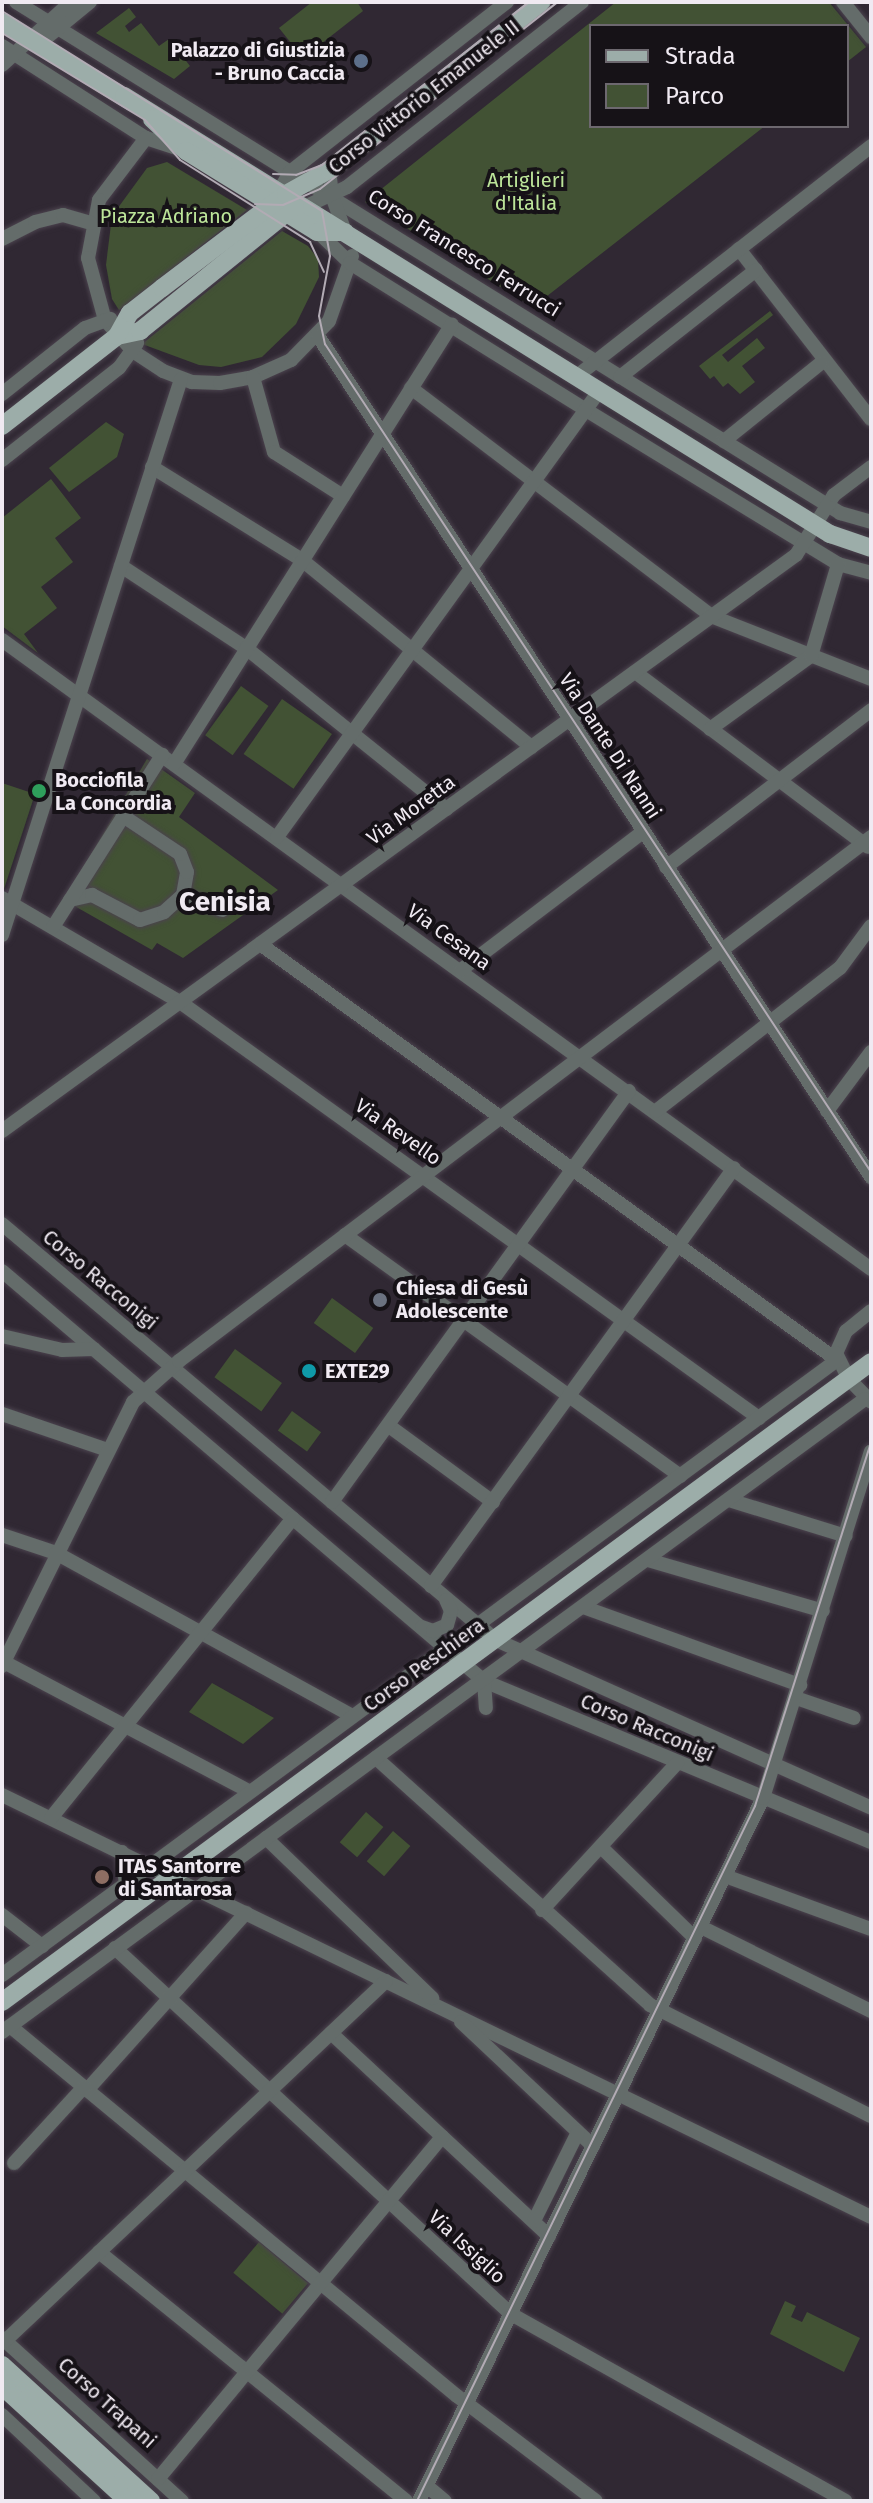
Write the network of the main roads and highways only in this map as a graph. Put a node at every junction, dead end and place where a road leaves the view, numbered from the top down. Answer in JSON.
{"nodes":[{"id":1,"x":542,"y":2,"type":"edge"},
{"id":2,"x":2,"y":22,"type":"edge"},
{"id":3,"x":124,"y":96,"type":"junction"},
{"id":4,"x":288,"y":202,"type":"junction"},
{"id":5,"x":350,"y":235,"type":"junction"},
{"id":6,"x":117,"y":336,"type":"junction"},
{"id":7,"x":2,"y":426,"type":"edge"},
{"id":8,"x":871,"y":548,"type":"edge"},
{"id":9,"x":871,"y":1362,"type":"edge"},
{"id":10,"x":2,"y":2002,"type":"edge"},
{"id":11,"x":2,"y":2365,"type":"edge"},
{"id":12,"x":2,"y":2386,"type":"edge"},
{"id":13,"x":128,"y":2501,"type":"edge"},
{"id":14,"x":151,"y":2501,"type":"edge"}],
"edges":[{"from":1,"to":4,"type":"main road","name":"Corso Vittorio Emanuele II"},
{"from":2,"to":3,"type":"main road"},
{"from":3,"to":4,"type":"main road"},
{"from":3,"to":4,"type":"main road"},
{"from":4,"to":5,"type":"main road"},
{"from":4,"to":5,"type":"main road"},
{"from":4,"to":6,"type":"main road","name":"Corso Vittorio Emanuele II"},
{"from":4,"to":6,"type":"main road","name":"Corso Vittorio Emanuele II"},
{"from":5,"to":8,"type":"main road"},
{"from":6,"to":7,"type":"main road","name":"Corso Vittorio Emanuele II"},
{"from":9,"to":10,"type":"main road","name":"Corso Peschiera"},
{"from":11,"to":14,"type":"main road"},
{"from":12,"to":13,"type":"main road"}]}
